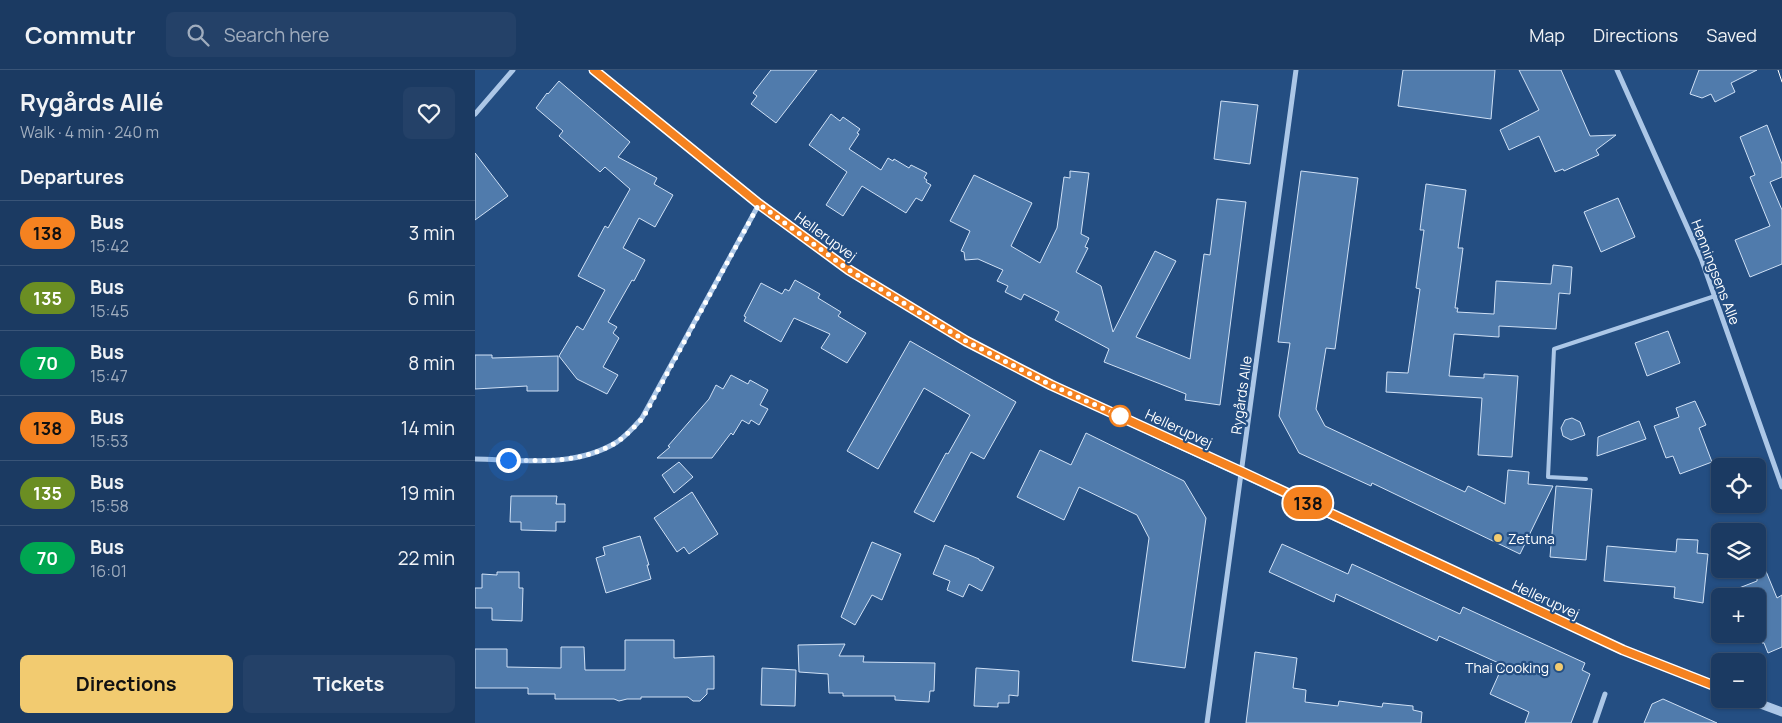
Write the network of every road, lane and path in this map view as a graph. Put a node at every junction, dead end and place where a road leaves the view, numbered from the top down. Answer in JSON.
{"nodes":[{"id":1,"x":513,"y":70,"type":"edge"},
{"id":2,"x":594,"y":70,"type":"edge"},
{"id":3,"x":1295,"y":70,"type":"edge"},
{"id":4,"x":1617,"y":70,"type":"edge"},
{"id":5,"x":475,"y":114,"type":"edge"},
{"id":6,"x":759,"y":204,"type":"junction"},
{"id":7,"x":1715,"y":296,"type":"junction"},
{"id":8,"x":475,"y":459,"type":"edge"},
{"id":9,"x":1242,"y":472,"type":"junction"},
{"id":10,"x":1586,"y":479,"type":"dead end"},
{"id":11,"x":1782,"y":487,"type":"edge"},
{"id":12,"x":1711,"y":684,"type":"edge"},
{"id":13,"x":1605,"y":694,"type":"dead end"},
{"id":14,"x":1766,"y":706,"type":"edge"},
{"id":15,"x":1782,"y":712,"type":"edge"},
{"id":16,"x":1207,"y":723,"type":"edge"},
{"id":17,"x":1595,"y":723,"type":"edge"}],
"edges":[{"from":1,"to":5,"type":"street"},
{"from":2,"to":6,"type":"street","name":"Hellerupvej"},
{"from":3,"to":9,"type":"street","name":"Rygårds Alle"},
{"from":4,"to":7,"type":"street","name":"Henningsens Alle"},
{"from":6,"to":8,"type":"street"},
{"from":6,"to":9,"type":"street","name":"Hellerupvej"},
{"from":7,"to":10,"type":"lane"},
{"from":7,"to":11,"type":"street","name":"Henningsens Alle"},
{"from":9,"to":12,"type":"street","name":"Hellerupvej"},
{"from":9,"to":16,"type":"street","name":"Rygårds Alle"},
{"from":13,"to":17,"type":"street"},
{"from":14,"to":15,"type":"street"}]}
